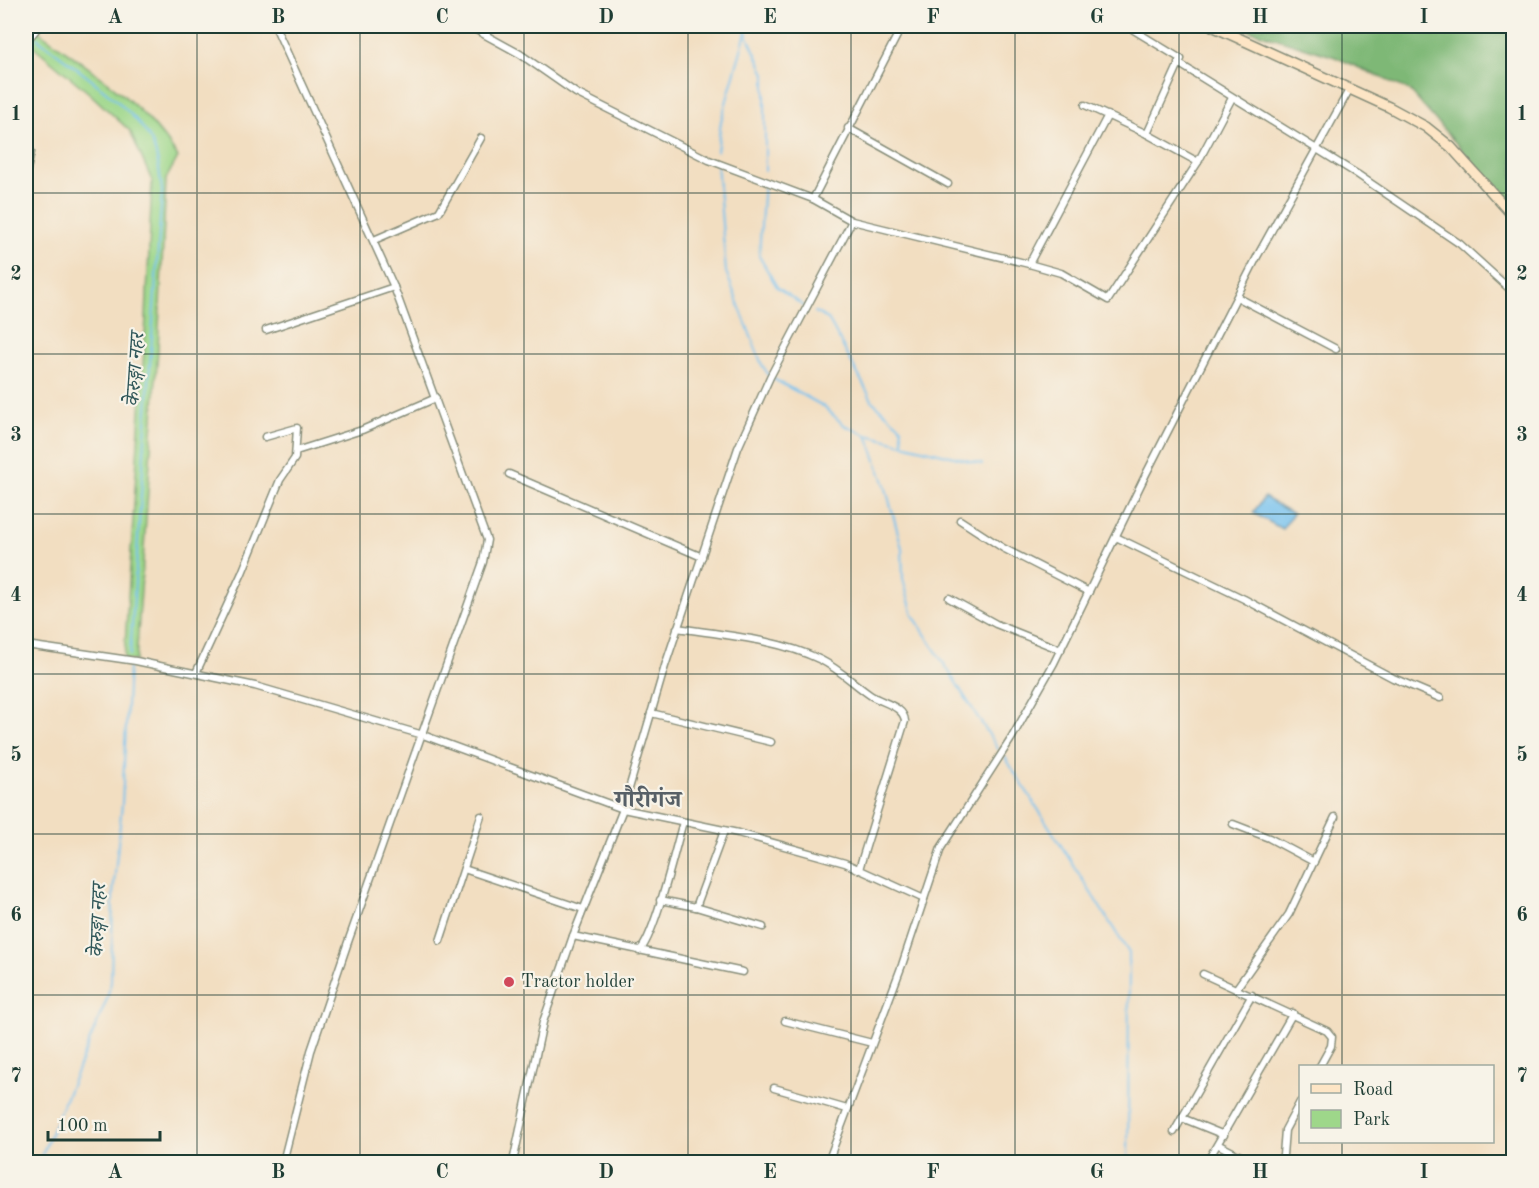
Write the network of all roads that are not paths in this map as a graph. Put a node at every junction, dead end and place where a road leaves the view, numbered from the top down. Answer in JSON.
{"nodes":[{"id":1,"x":274,"y":26,"type":"edge"},
{"id":2,"x":469,"y":26,"type":"edge"},
{"id":3,"x":903,"y":26,"type":"edge"},
{"id":4,"x":1127,"y":26,"type":"edge"},
{"id":5,"x":1212,"y":26,"type":"edge"},
{"id":6,"x":38,"y":27,"type":"edge"},
{"id":7,"x":26,"y":42,"type":"edge"},
{"id":8,"x":1178,"y":63,"type":"junction"},
{"id":9,"x":1349,"y":90,"type":"junction"},
{"id":10,"x":1232,"y":98,"type":"junction"},
{"id":11,"x":1085,"y":105,"type":"dead end"},
{"id":12,"x":1108,"y":115,"type":"junction"},
{"id":13,"x":848,"y":128,"type":"junction"},
{"id":14,"x":1147,"y":134,"type":"junction"},
{"id":15,"x":481,"y":138,"type":"dead end"},
{"id":16,"x":26,"y":139,"type":"edge"},
{"id":17,"x":1316,"y":148,"type":"junction"},
{"id":18,"x":1198,"y":162,"type":"junction"},
{"id":19,"x":26,"y":174,"type":"edge"},
{"id":20,"x":948,"y":184,"type":"dead end"},
{"id":21,"x":813,"y":199,"type":"junction"},
{"id":22,"x":1514,"y":217,"type":"edge"},
{"id":23,"x":852,"y":221,"type":"junction"},
{"id":24,"x":374,"y":240,"type":"junction"},
{"id":25,"x":1029,"y":264,"type":"junction"},
{"id":26,"x":394,"y":287,"type":"junction"},
{"id":27,"x":1514,"y":293,"type":"edge"},
{"id":28,"x":1237,"y":297,"type":"junction"},
{"id":29,"x":266,"y":330,"type":"dead end"},
{"id":30,"x":1336,"y":349,"type":"dead end"},
{"id":31,"x":436,"y":398,"type":"junction"},
{"id":32,"x":265,"y":437,"type":"dead end"},
{"id":33,"x":296,"y":451,"type":"junction"},
{"id":34,"x":509,"y":474,"type":"dead end"},
{"id":35,"x":960,"y":520,"type":"dead end"},
{"id":36,"x":1116,"y":537,"type":"junction"},
{"id":37,"x":702,"y":557,"type":"junction"},
{"id":38,"x":1089,"y":592,"type":"junction"},
{"id":39,"x":949,"y":598,"type":"dead end"},
{"id":40,"x":677,"y":628,"type":"junction"},
{"id":41,"x":26,"y":645,"type":"edge"},
{"id":42,"x":1061,"y":650,"type":"junction"},
{"id":43,"x":196,"y":673,"type":"junction"},
{"id":44,"x":1440,"y":698,"type":"dead end"},
{"id":45,"x":651,"y":713,"type":"junction"},
{"id":46,"x":423,"y":735,"type":"junction"},
{"id":47,"x":771,"y":742,"type":"dead end"},
{"id":48,"x":623,"y":809,"type":"junction"},
{"id":49,"x":481,"y":816,"type":"dead end"},
{"id":50,"x":1335,"y":817,"type":"dead end"},
{"id":51,"x":683,"y":822,"type":"junction"},
{"id":52,"x":1233,"y":824,"type":"dead end"},
{"id":53,"x":724,"y":831,"type":"junction"},
{"id":54,"x":1314,"y":862,"type":"junction"},
{"id":55,"x":464,"y":869,"type":"junction"},
{"id":56,"x":858,"y":869,"type":"junction"},
{"id":57,"x":924,"y":899,"type":"junction"},
{"id":58,"x":660,"y":900,"type":"junction"},
{"id":59,"x":696,"y":907,"type":"junction"},
{"id":60,"x":583,"y":909,"type":"junction"},
{"id":61,"x":763,"y":927,"type":"dead end"},
{"id":62,"x":573,"y":936,"type":"junction"},
{"id":63,"x":440,"y":941,"type":"dead end"},
{"id":64,"x":639,"y":951,"type":"junction"},
{"id":65,"x":743,"y":972,"type":"dead end"},
{"id":66,"x":1203,"y":974,"type":"dead end"},
{"id":67,"x":1236,"y":988,"type":"junction"},
{"id":68,"x":1251,"y":995,"type":"junction"},
{"id":69,"x":1293,"y":1013,"type":"junction"},
{"id":70,"x":784,"y":1021,"type":"dead end"},
{"id":71,"x":872,"y":1043,"type":"junction"},
{"id":72,"x":1321,"y":1065,"type":"edge"},
{"id":73,"x":774,"y":1088,"type":"dead end"},
{"id":74,"x":1299,"y":1104,"type":"edge"},
{"id":75,"x":847,"y":1109,"type":"junction"},
{"id":76,"x":1182,"y":1118,"type":"junction"},
{"id":77,"x":1174,"y":1132,"type":"dead end"},
{"id":78,"x":1224,"y":1136,"type":"junction"},
{"id":79,"x":1219,"y":1145,"type":"junction"},
{"id":80,"x":284,"y":1162,"type":"edge"},
{"id":81,"x":513,"y":1162,"type":"edge"},
{"id":82,"x":828,"y":1162,"type":"edge"},
{"id":83,"x":1207,"y":1162,"type":"edge"},
{"id":84,"x":1252,"y":1162,"type":"edge"},
{"id":85,"x":1278,"y":1162,"type":"edge"}],
"edges":[{"from":1,"to":24,"type":"street"},
{"from":2,"to":21,"type":"street"},
{"from":3,"to":13,"type":"street"},
{"from":4,"to":8,"type":"street"},
{"from":5,"to":9,"type":"main road"},
{"from":6,"to":7,"type":"street"},
{"from":8,"to":10,"type":"street"},
{"from":8,"to":14,"type":"street"},
{"from":9,"to":17,"type":"street"},
{"from":9,"to":22,"type":"main road"},
{"from":10,"to":17,"type":"street"},
{"from":10,"to":18,"type":"street"},
{"from":11,"to":12,"type":"street"},
{"from":12,"to":14,"type":"street"},
{"from":12,"to":25,"type":"street"},
{"from":13,"to":20,"type":"street"},
{"from":13,"to":21,"type":"street"},
{"from":14,"to":18,"type":"street"},
{"from":15,"to":24,"type":"street"},
{"from":16,"to":19,"type":"street"},
{"from":17,"to":27,"type":"street"},
{"from":17,"to":28,"type":"street"},
{"from":18,"to":25,"type":"street"},
{"from":21,"to":23,"type":"street"},
{"from":23,"to":25,"type":"street"},
{"from":23,"to":37,"type":"street"},
{"from":24,"to":26,"type":"street"},
{"from":26,"to":29,"type":"street"},
{"from":26,"to":31,"type":"street"},
{"from":28,"to":30,"type":"street"},
{"from":28,"to":36,"type":"street"},
{"from":31,"to":33,"type":"street"},
{"from":31,"to":46,"type":"street"},
{"from":32,"to":33,"type":"street"},
{"from":33,"to":43,"type":"street"},
{"from":34,"to":37,"type":"street"},
{"from":35,"to":38,"type":"street"},
{"from":36,"to":38,"type":"street"},
{"from":36,"to":44,"type":"street"},
{"from":37,"to":40,"type":"street"},
{"from":38,"to":42,"type":"street"},
{"from":39,"to":42,"type":"street"},
{"from":40,"to":45,"type":"street"},
{"from":40,"to":56,"type":"street"},
{"from":41,"to":43,"type":"street"},
{"from":42,"to":57,"type":"street"},
{"from":43,"to":46,"type":"street"},
{"from":45,"to":47,"type":"street"},
{"from":45,"to":48,"type":"street"},
{"from":46,"to":48,"type":"street"},
{"from":46,"to":80,"type":"street"},
{"from":48,"to":51,"type":"street"},
{"from":48,"to":60,"type":"street"},
{"from":49,"to":55,"type":"street"},
{"from":50,"to":54,"type":"street"},
{"from":51,"to":53,"type":"street"},
{"from":51,"to":58,"type":"street"},
{"from":52,"to":54,"type":"street"},
{"from":53,"to":56,"type":"street"},
{"from":53,"to":59,"type":"street"},
{"from":54,"to":67,"type":"street"},
{"from":55,"to":60,"type":"street"},
{"from":55,"to":63,"type":"street"},
{"from":56,"to":57,"type":"street"},
{"from":57,"to":71,"type":"street"},
{"from":58,"to":59,"type":"street"},
{"from":58,"to":64,"type":"street"},
{"from":59,"to":61,"type":"street"},
{"from":60,"to":62,"type":"street"},
{"from":62,"to":64,"type":"street"},
{"from":62,"to":81,"type":"street"},
{"from":64,"to":65,"type":"street"},
{"from":66,"to":67,"type":"street"},
{"from":67,"to":68,"type":"street"},
{"from":68,"to":69,"type":"street"},
{"from":68,"to":76,"type":"street"},
{"from":69,"to":72,"type":"street"},
{"from":69,"to":78,"type":"street"},
{"from":70,"to":71,"type":"street"},
{"from":71,"to":75,"type":"street"},
{"from":73,"to":75,"type":"street"},
{"from":74,"to":85,"type":"street"},
{"from":75,"to":82,"type":"street"},
{"from":76,"to":77,"type":"street"},
{"from":76,"to":78,"type":"street"},
{"from":78,"to":79,"type":"street"},
{"from":79,"to":83,"type":"street"},
{"from":79,"to":84,"type":"street"}]}
